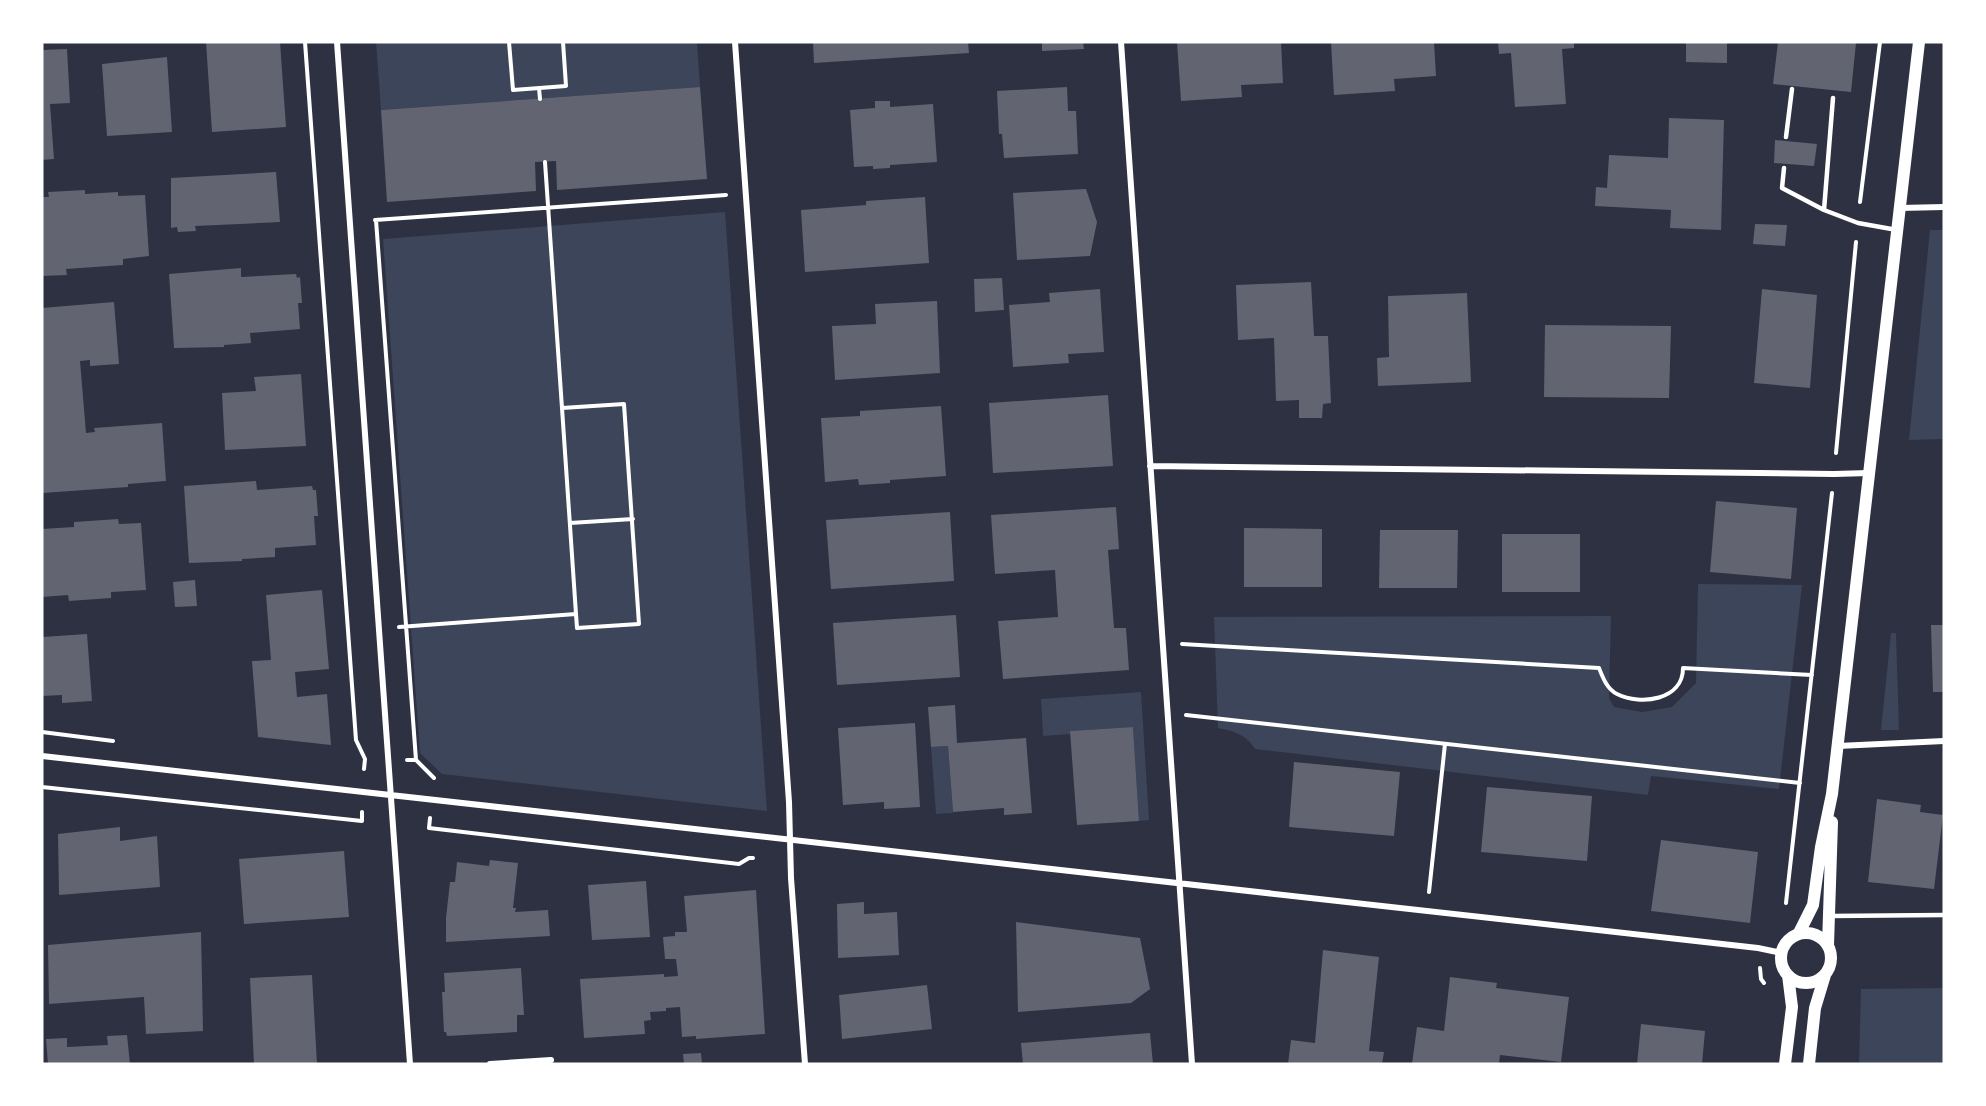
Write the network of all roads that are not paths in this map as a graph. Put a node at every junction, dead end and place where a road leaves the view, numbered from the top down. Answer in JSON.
{"nodes":[{"id":1,"x":337,"y":42,"type":"edge"},
{"id":2,"x":735,"y":42,"type":"edge"},
{"id":3,"x":1121,"y":42,"type":"edge"},
{"id":4,"x":1919,"y":42,"type":"edge"},
{"id":5,"x":1792,"y":89,"type":"dead end"},
{"id":6,"x":1833,"y":98,"type":"dead end"},
{"id":7,"x":1786,"y":137,"type":"dead end"},
{"id":8,"x":1784,"y":168,"type":"dead end"},
{"id":9,"x":1944,"y":207,"type":"edge"},
{"id":10,"x":1899,"y":208,"type":"junction"},
{"id":11,"x":1824,"y":210,"type":"junction"},
{"id":12,"x":1897,"y":230,"type":"junction"},
{"id":13,"x":1150,"y":466,"type":"junction"},
{"id":14,"x":1870,"y":473,"type":"junction"},
{"id":15,"x":1944,"y":741,"type":"edge"},
{"id":16,"x":1838,"y":746,"type":"junction"},
{"id":17,"x":42,"y":756,"type":"edge"},
{"id":18,"x":1832,"y":794,"type":"junction"},
{"id":19,"x":392,"y":795,"type":"junction"},
{"id":20,"x":790,"y":840,"type":"junction"},
{"id":21,"x":1179,"y":883,"type":"junction"},
{"id":22,"x":1944,"y":915,"type":"edge"},
{"id":23,"x":1829,"y":916,"type":"junction"},
{"id":24,"x":1799,"y":933,"type":"junction"},
{"id":25,"x":1828,"y":945,"type":"junction"},
{"id":26,"x":1782,"y":953,"type":"junction"},
{"id":27,"x":1788,"y":975,"type":"junction"},
{"id":28,"x":1825,"y":975,"type":"junction"},
{"id":29,"x":551,"y":1060,"type":"dead end"},
{"id":30,"x":410,"y":1064,"type":"edge"},
{"id":31,"x":490,"y":1064,"type":"edge"},
{"id":32,"x":805,"y":1064,"type":"edge"},
{"id":33,"x":1192,"y":1064,"type":"edge"},
{"id":34,"x":1785,"y":1064,"type":"edge"},
{"id":35,"x":1809,"y":1064,"type":"edge"}],
"edges":[{"from":1,"to":19,"type":"street"},
{"from":2,"to":20,"type":"street"},
{"from":3,"to":13,"type":"street"},
{"from":4,"to":10,"type":"main road"},
{"from":5,"to":7,"type":"lane"},
{"from":6,"to":11,"type":"lane"},
{"from":8,"to":11,"type":"lane"},
{"from":9,"to":10,"type":"street"},
{"from":10,"to":12,"type":"main road"},
{"from":11,"to":12,"type":"lane"},
{"from":12,"to":14,"type":"main road"},
{"from":13,"to":14,"type":"street"},
{"from":13,"to":21,"type":"street"},
{"from":14,"to":16,"type":"main road"},
{"from":15,"to":16,"type":"street"},
{"from":16,"to":18,"type":"main road"},
{"from":17,"to":19,"type":"street"},
{"from":18,"to":23,"type":"main road"},
{"from":18,"to":24,"type":"main road"},
{"from":19,"to":20,"type":"street"},
{"from":19,"to":30,"type":"street"},
{"from":20,"to":21,"type":"street"},
{"from":20,"to":32,"type":"street"},
{"from":21,"to":26,"type":"street"},
{"from":21,"to":33,"type":"street"},
{"from":22,"to":23,"type":"lane"},
{"from":23,"to":25,"type":"main road"},
{"from":24,"to":25,"type":"main road"},
{"from":24,"to":26,"type":"main road"},
{"from":25,"to":28,"type":"main road"},
{"from":26,"to":27,"type":"main road"},
{"from":27,"to":28,"type":"main road"},
{"from":27,"to":34,"type":"main road"},
{"from":28,"to":35,"type":"main road"},
{"from":29,"to":31,"type":"street"}]}
